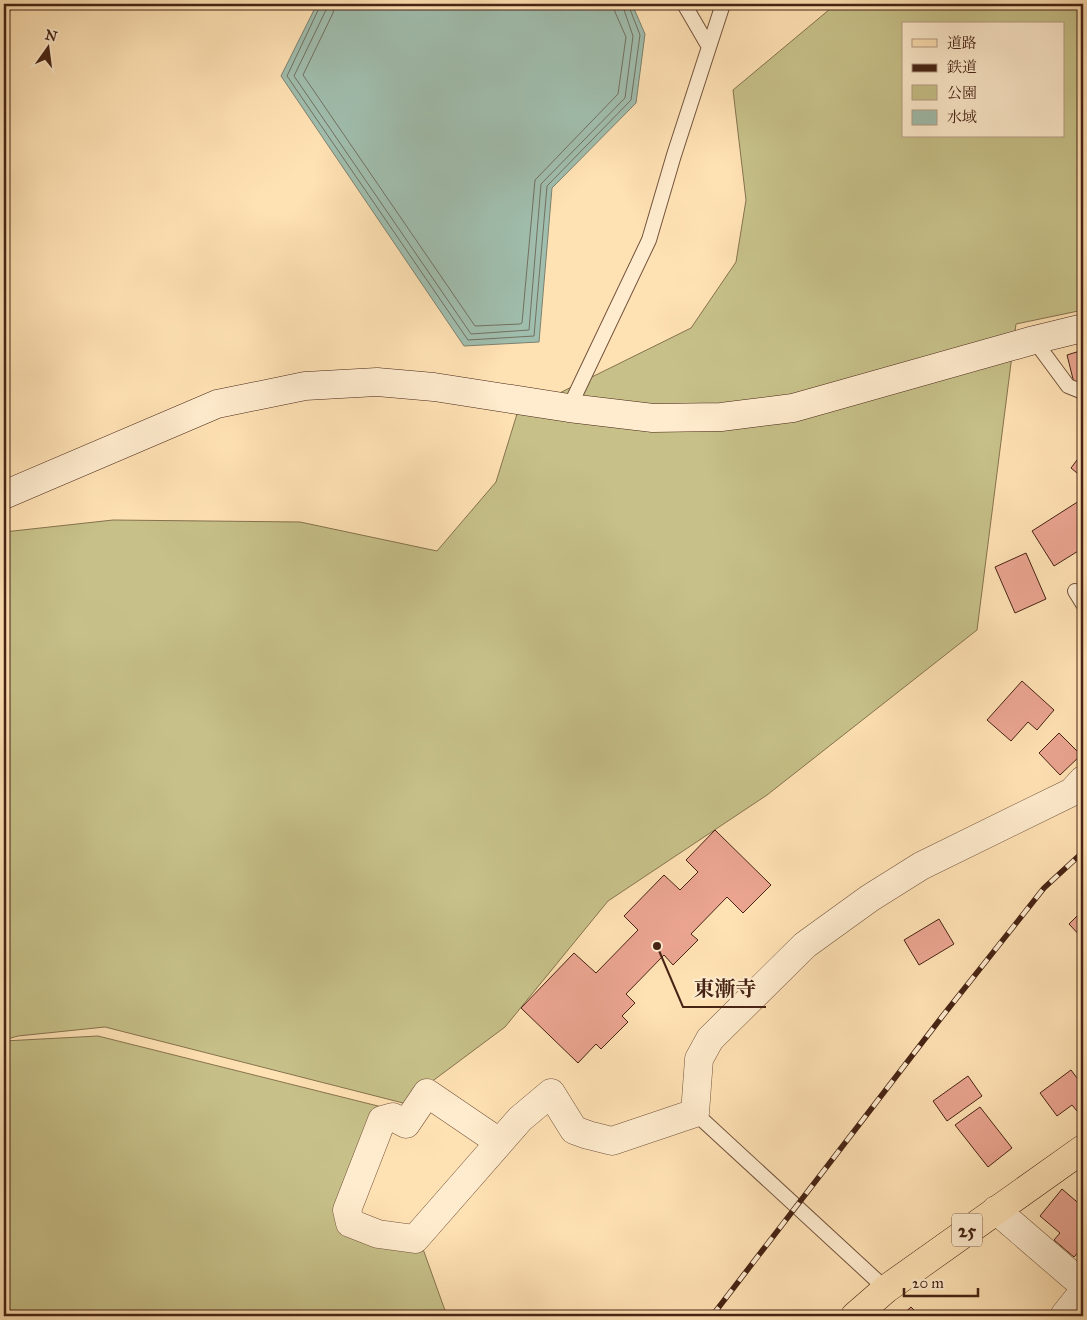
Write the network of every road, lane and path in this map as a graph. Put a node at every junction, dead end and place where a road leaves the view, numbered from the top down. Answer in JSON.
{"nodes":[{"id":1,"x":684,"y":4,"type":"edge"},
{"id":2,"x":723,"y":4,"type":"edge"},
{"id":3,"x":709,"y":47,"type":"junction"},
{"id":4,"x":1083,"y":328,"type":"edge"},
{"id":5,"x":1034,"y":340,"type":"junction"},
{"id":6,"x":1083,"y":392,"type":"edge"},
{"id":7,"x":569,"y":408,"type":"junction"},
{"id":8,"x":4,"y":495,"type":"edge"},
{"id":9,"x":1075,"y":591,"type":"dead end"},
{"id":10,"x":1083,"y":604,"type":"edge"},
{"id":11,"x":1083,"y":780,"type":"edge"},
{"id":12,"x":695,"y":1113,"type":"junction"},
{"id":13,"x":499,"y":1142,"type":"junction"},
{"id":14,"x":1083,"y":1149,"type":"edge"},
{"id":15,"x":996,"y":1210,"type":"junction"},
{"id":16,"x":1083,"y":1285,"type":"edge"},
{"id":17,"x":886,"y":1290,"type":"junction"},
{"id":18,"x":1083,"y":1292,"type":"edge"},
{"id":19,"x":855,"y":1316,"type":"edge"},
{"id":20,"x":1064,"y":1316,"type":"edge"}],
"edges":[{"from":1,"to":3,"type":"lane"},
{"from":2,"to":3,"type":"lane"},
{"from":3,"to":7,"type":"lane"},
{"from":4,"to":5,"type":"street"},
{"from":5,"to":6,"type":"lane"},
{"from":5,"to":7,"type":"street"},
{"from":7,"to":8,"type":"street"},
{"from":9,"to":10,"type":"lane"},
{"from":11,"to":12,"type":"street"},
{"from":12,"to":13,"type":"street"},
{"from":12,"to":17,"type":"lane"},
{"from":13,"to":13,"type":"street"},
{"from":14,"to":15,"type":"main road","number":"25"},
{"from":15,"to":16,"type":"street"},
{"from":15,"to":17,"type":"main road","number":"25"},
{"from":17,"to":19,"type":"main road","number":"25"},
{"from":18,"to":20,"type":"street"}]}
